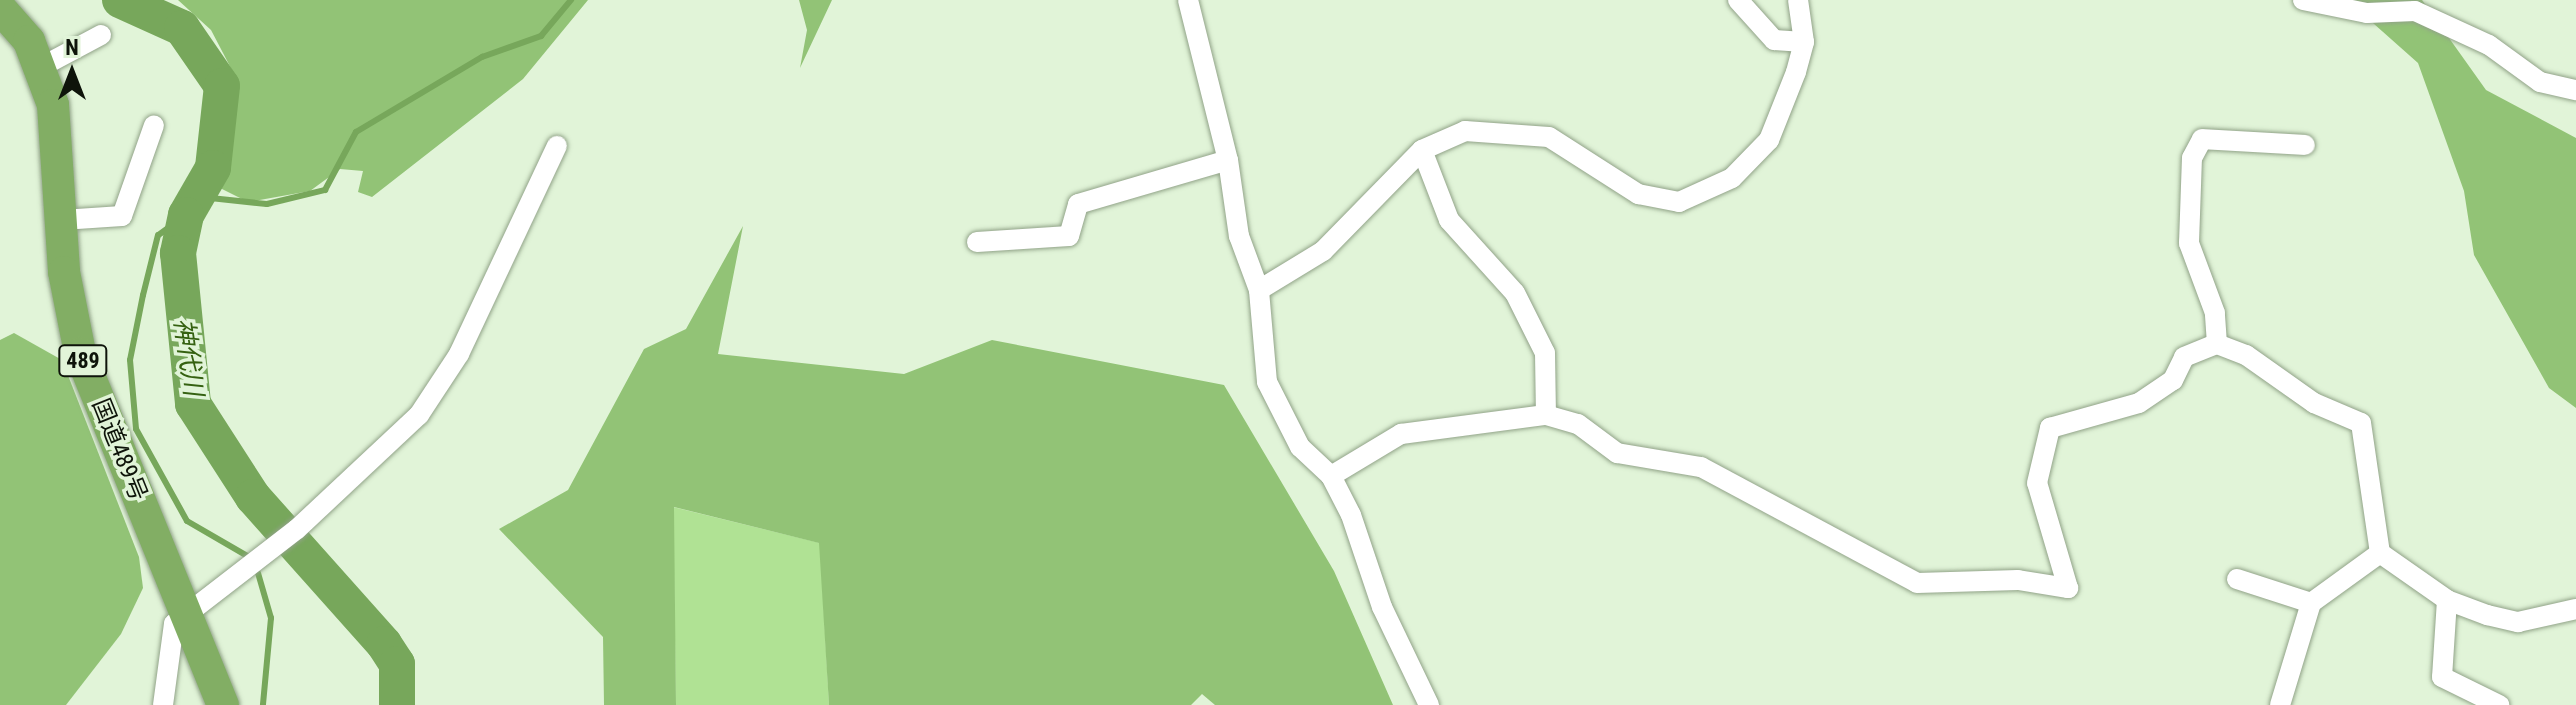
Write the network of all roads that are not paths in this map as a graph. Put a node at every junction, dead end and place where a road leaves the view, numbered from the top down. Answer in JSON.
{"nodes":[{"id":1,"x":1188,"y":0,"type":"edge"},
{"id":2,"x":1738,"y":0,"type":"edge"},
{"id":3,"x":1798,"y":0,"type":"edge"},
{"id":4,"x":2303,"y":0,"type":"edge"},
{"id":5,"x":4,"y":18,"type":"edge"},
{"id":6,"x":101,"y":35,"type":"dead end"},
{"id":7,"x":1804,"y":42,"type":"junction"},
{"id":8,"x":41,"y":67,"type":"junction"},
{"id":9,"x":2576,"y":90,"type":"edge"},
{"id":10,"x":154,"y":125,"type":"dead end"},
{"id":11,"x":2305,"y":145,"type":"dead end"},
{"id":12,"x":557,"y":146,"type":"dead end"},
{"id":13,"x":1422,"y":150,"type":"junction"},
{"id":14,"x":1228,"y":160,"type":"junction"},
{"id":15,"x":62,"y":220,"type":"junction"},
{"id":16,"x":977,"y":242,"type":"dead end"},
{"id":17,"x":1259,"y":290,"type":"junction"},
{"id":18,"x":2217,"y":344,"type":"junction"},
{"id":19,"x":1546,"y":415,"type":"junction"},
{"id":20,"x":1331,"y":476,"type":"junction"},
{"id":21,"x":2380,"y":553,"type":"junction"},
{"id":22,"x":2237,"y":579,"type":"dead end"},
{"id":23,"x":2447,"y":600,"type":"junction"},
{"id":24,"x":2311,"y":603,"type":"junction"},
{"id":25,"x":2576,"y":609,"type":"edge"},
{"id":26,"x":186,"y":615,"type":"junction"},
{"id":27,"x":163,"y":705,"type":"edge"},
{"id":28,"x":223,"y":705,"type":"edge"},
{"id":29,"x":1429,"y":705,"type":"edge"},
{"id":30,"x":2280,"y":705,"type":"edge"},
{"id":31,"x":2499,"y":705,"type":"edge"}],
"edges":[{"from":1,"to":14,"type":"street"},
{"from":2,"to":7,"type":"street"},
{"from":3,"to":7,"type":"street"},
{"from":4,"to":9,"type":"street"},
{"from":5,"to":8,"type":"highway","name":"国道489号","number":"489"},
{"from":6,"to":8,"type":"street"},
{"from":7,"to":13,"type":"street"},
{"from":8,"to":15,"type":"highway","name":"国道489号","number":"489"},
{"from":10,"to":15,"type":"street"},
{"from":11,"to":18,"type":"street"},
{"from":12,"to":26,"type":"street"},
{"from":13,"to":17,"type":"street"},
{"from":13,"to":19,"type":"street"},
{"from":14,"to":16,"type":"street"},
{"from":14,"to":17,"type":"street"},
{"from":15,"to":26,"type":"highway","name":"国道489号","number":"489"},
{"from":17,"to":20,"type":"street"},
{"from":18,"to":19,"type":"street"},
{"from":18,"to":21,"type":"street"},
{"from":19,"to":20,"type":"street"},
{"from":20,"to":29,"type":"street"},
{"from":21,"to":23,"type":"street"},
{"from":21,"to":24,"type":"street"},
{"from":22,"to":24,"type":"street"},
{"from":23,"to":25,"type":"street"},
{"from":23,"to":31,"type":"street"},
{"from":24,"to":30,"type":"street"},
{"from":26,"to":27,"type":"street"},
{"from":26,"to":28,"type":"highway","name":"国道489号","number":"489"}]}
